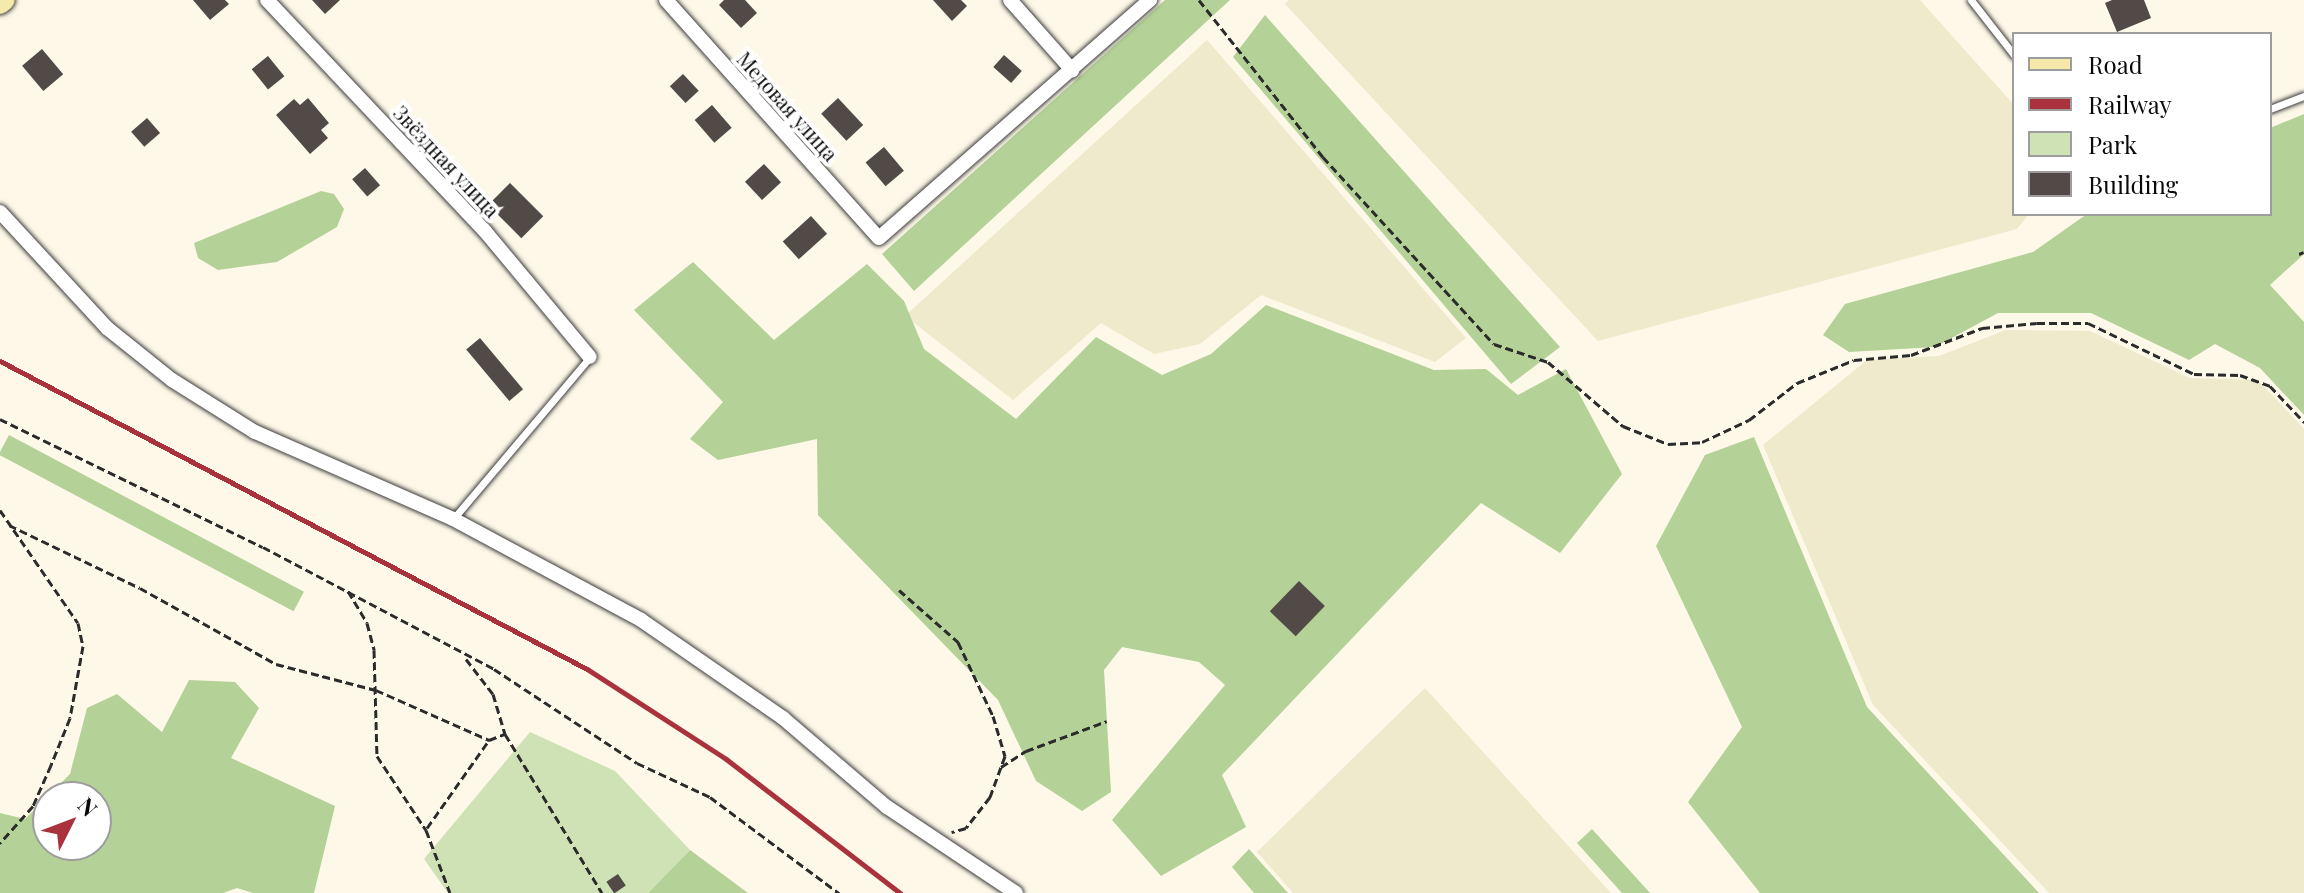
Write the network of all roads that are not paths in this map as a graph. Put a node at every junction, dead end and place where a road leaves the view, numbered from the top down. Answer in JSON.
{"nodes":[{"id":1,"x":5,"y":0,"type":"edge"},
{"id":2,"x":267,"y":0,"type":"edge"},
{"id":3,"x":666,"y":0,"type":"edge"},
{"id":4,"x":1010,"y":0,"type":"edge"},
{"id":5,"x":1150,"y":0,"type":"edge"},
{"id":6,"x":1971,"y":0,"type":"edge"},
{"id":7,"x":0,"y":4,"type":"edge"},
{"id":8,"x":2012,"y":52,"type":"edge"},
{"id":9,"x":1072,"y":70,"type":"junction"},
{"id":10,"x":2304,"y":96,"type":"edge"},
{"id":11,"x":2272,"y":108,"type":"edge"},
{"id":12,"x":0,"y":212,"type":"edge"},
{"id":13,"x":590,"y":357,"type":"joint"},
{"id":14,"x":453,"y":519,"type":"junction"},
{"id":15,"x":1016,"y":893,"type":"edge"}],
"edges":[{"from":1,"to":7,"type":"street"},
{"from":2,"to":13,"type":"street","name":"Звёздная улица"},
{"from":3,"to":9,"type":"street","name":"Медовая улица"},
{"from":4,"to":9,"type":"street"},
{"from":5,"to":9,"type":"street"},
{"from":6,"to":8,"type":"lane"},
{"from":10,"to":11,"type":"lane"},
{"from":12,"to":14,"type":"street"},
{"from":13,"to":14,"type":"lane"},
{"from":14,"to":15,"type":"street"}]}
